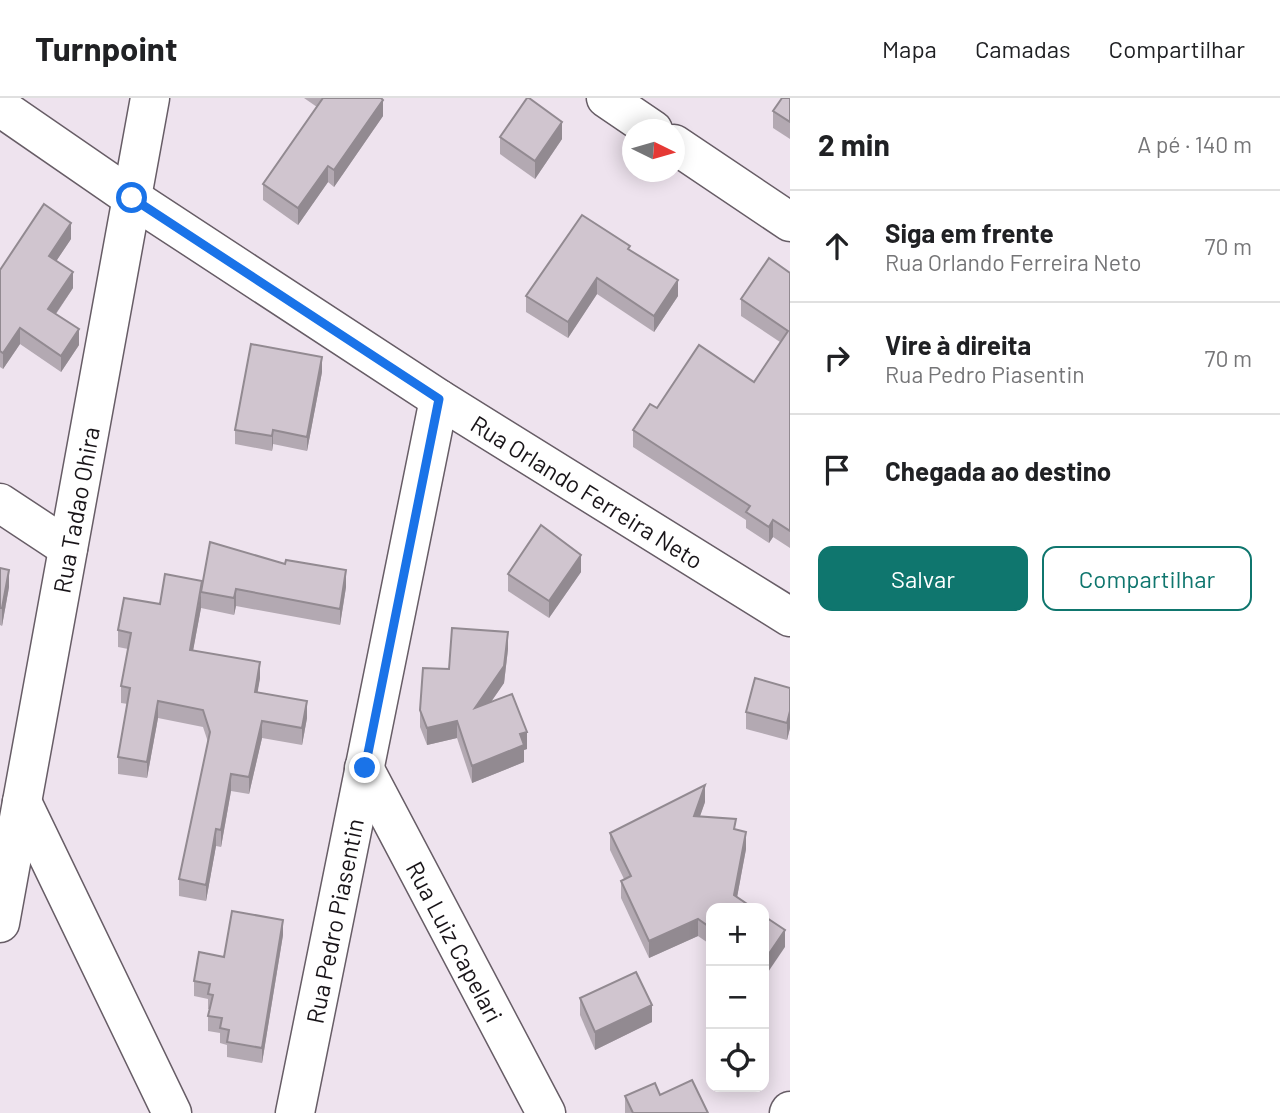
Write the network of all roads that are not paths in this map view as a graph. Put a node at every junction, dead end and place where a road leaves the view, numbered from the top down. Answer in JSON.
{"nodes":[{"id":1,"x":150,"y":98,"type":"edge"},
{"id":2,"x":606,"y":98,"type":"edge"},
{"id":3,"x":0,"y":107,"type":"edge"},
{"id":4,"x":637,"y":119,"type":"edge"},
{"id":5,"x":685,"y":151,"type":"edge"},
{"id":6,"x":132,"y":198,"type":"junction"},
{"id":7,"x":790,"y":222,"type":"edge"},
{"id":8,"x":439,"y":399,"type":"junction"},
{"id":9,"x":0,"y":503,"type":"edge"},
{"id":10,"x":68,"y":548,"type":"junction"},
{"id":11,"x":790,"y":617,"type":"edge"},
{"id":12,"x":365,"y":768,"type":"junction"},
{"id":13,"x":22,"y":802,"type":"junction"},
{"id":14,"x":0,"y":923,"type":"edge"},
{"id":15,"x":172,"y":1113,"type":"edge"},
{"id":16,"x":295,"y":1113,"type":"edge"},
{"id":17,"x":547,"y":1113,"type":"edge"}],
"edges":[{"from":1,"to":6,"type":"street","name":"Rua Tadao Ohira"},
{"from":2,"to":4,"type":"street"},
{"from":3,"to":6,"type":"street","name":"Rua Orlando Ferreira Neto"},
{"from":5,"to":7,"type":"street"},
{"from":6,"to":8,"type":"street","name":"Rua Orlando Ferreira Neto"},
{"from":6,"to":10,"type":"street","name":"Rua Tadao Ohira"},
{"from":8,"to":11,"type":"street","name":"Rua Orlando Ferreira Neto"},
{"from":8,"to":12,"type":"street","name":"Rua Pedro Piasentin"},
{"from":9,"to":10,"type":"street"},
{"from":10,"to":13,"type":"street","name":"Rua Tadao Ohira"},
{"from":12,"to":16,"type":"street","name":"Rua Pedro Piasentin"},
{"from":12,"to":17,"type":"street","name":"Rua Luiz Capelari"},
{"from":13,"to":14,"type":"street","name":"Rua Tadao Ohira"},
{"from":13,"to":15,"type":"street"}]}
